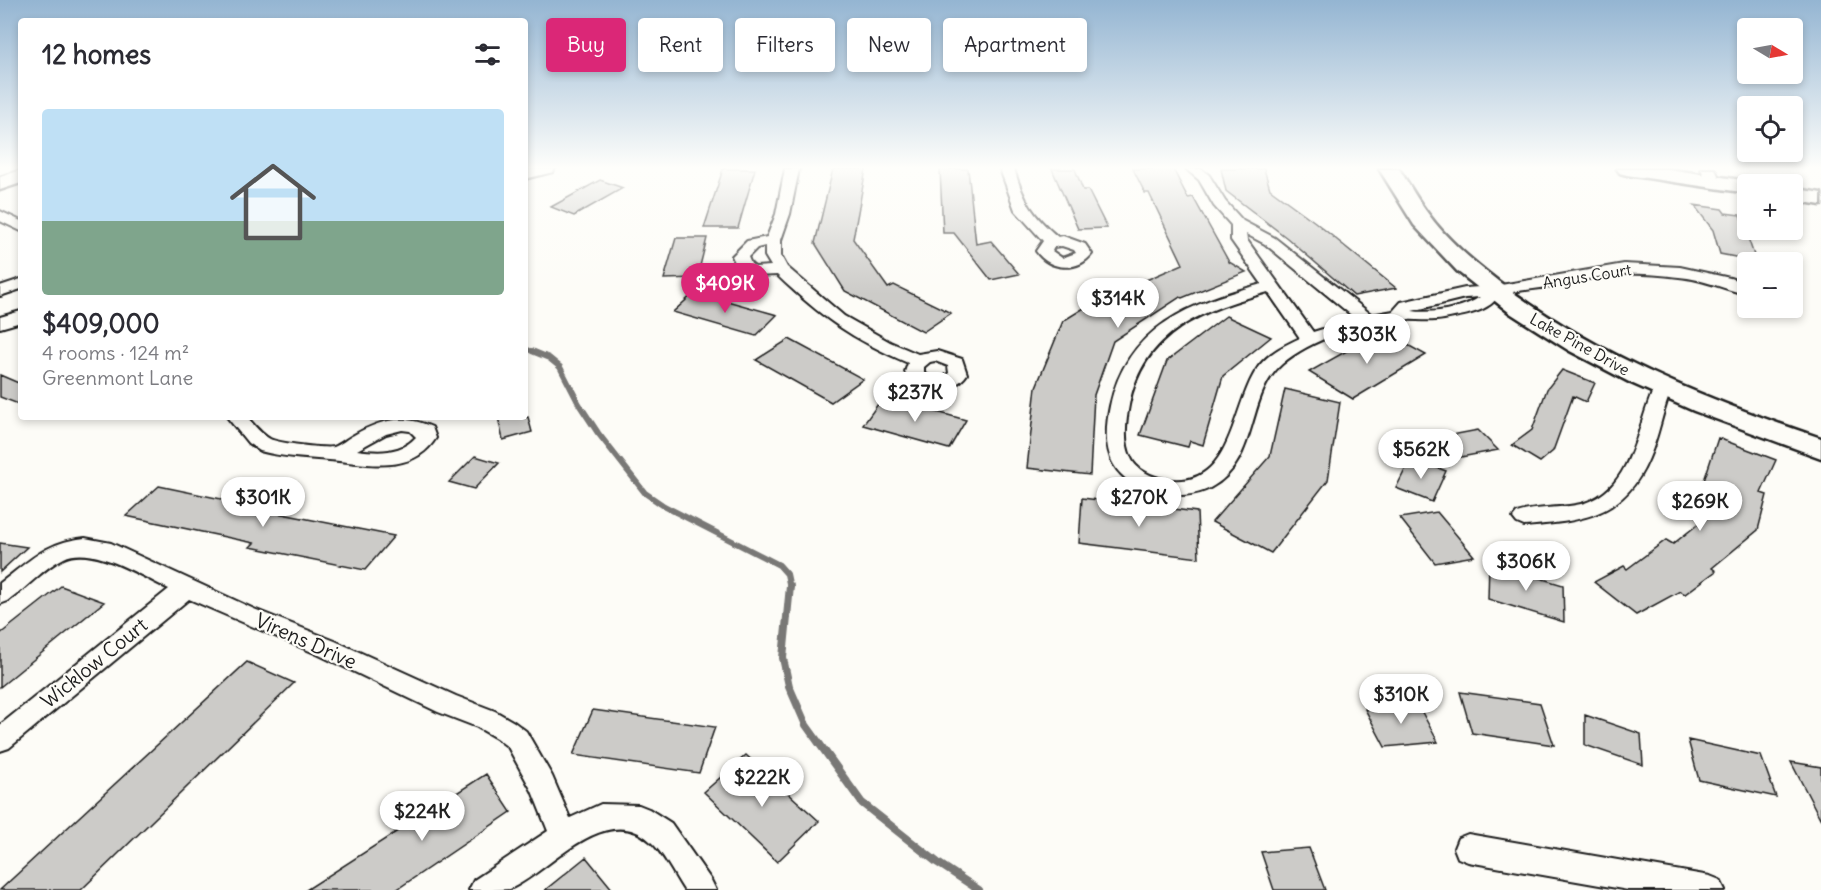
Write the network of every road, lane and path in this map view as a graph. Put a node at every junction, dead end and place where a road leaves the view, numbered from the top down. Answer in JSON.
{"nodes":[{"id":1,"x":784,"y":211,"type":"edge"},
{"id":2,"x":1021,"y":211,"type":"edge"},
{"id":3,"x":1225,"y":211,"type":"edge"},
{"id":4,"x":1415,"y":211,"type":"edge"},
{"id":5,"x":0,"y":215,"type":"edge"},
{"id":6,"x":1238,"y":224,"type":"junction"},
{"id":7,"x":18,"y":225,"type":"edge"},
{"id":8,"x":773,"y":240,"type":"junction"},
{"id":9,"x":1054,"y":242,"type":"dead end"},
{"id":10,"x":781,"y":270,"type":"junction"},
{"id":11,"x":18,"y":285,"type":"edge"},
{"id":12,"x":1273,"y":286,"type":"junction"},
{"id":13,"x":1737,"y":286,"type":"edge"},
{"id":14,"x":0,"y":291,"type":"edge"},
{"id":15,"x":1496,"y":291,"type":"junction"},
{"id":16,"x":18,"y":317,"type":"edge"},
{"id":17,"x":1369,"y":321,"type":"junction"},
{"id":18,"x":0,"y":323,"type":"edge"},
{"id":19,"x":1310,"y":340,"type":"junction"},
{"id":20,"x":919,"y":361,"type":"dead end"},
{"id":21,"x":1663,"y":388,"type":"junction"},
{"id":22,"x":239,"y":420,"type":"edge"},
{"id":23,"x":1821,"y":448,"type":"edge"},
{"id":24,"x":336,"y":454,"type":"dead end"},
{"id":25,"x":1524,"y":518,"type":"dead end"},
{"id":26,"x":188,"y":587,"type":"junction"},
{"id":27,"x":0,"y":595,"type":"edge"},
{"id":28,"x":0,"y":740,"type":"edge"},
{"id":29,"x":564,"y":836,"type":"junction"},
{"id":30,"x":1468,"y":848,"type":"dead end"},
{"id":31,"x":1680,"y":887,"type":"edge"},
{"id":32,"x":484,"y":890,"type":"edge"},
{"id":33,"x":702,"y":890,"type":"edge"},
{"id":34,"x":1710,"y":890,"type":"edge"}],
"edges":[{"from":1,"to":8,"type":"street"},
{"from":2,"to":9,"type":"street"},
{"from":3,"to":6,"type":"street"},
{"from":4,"to":15,"type":"street","name":"Lake Pine Drive"},
{"from":5,"to":7,"type":"street"},
{"from":6,"to":12,"type":"street"},
{"from":6,"to":17,"type":"street"},
{"from":8,"to":10,"type":"street"},
{"from":8,"to":10,"type":"street"},
{"from":10,"to":20,"type":"street"},
{"from":11,"to":14,"type":"street"},
{"from":12,"to":19,"type":"street"},
{"from":12,"to":19,"type":"street"},
{"from":13,"to":15,"type":"street","name":"Angus Court"},
{"from":15,"to":17,"type":"street"},
{"from":15,"to":21,"type":"street","name":"Lake Pine Drive"},
{"from":16,"to":18,"type":"street"},
{"from":17,"to":19,"type":"street"},
{"from":21,"to":23,"type":"street","name":"Lake Pine Drive"},
{"from":21,"to":25,"type":"street"},
{"from":22,"to":24,"type":"street"},
{"from":26,"to":27,"type":"street","name":"Virens Drive"},
{"from":26,"to":28,"type":"street","name":"Wicklow Court"},
{"from":26,"to":29,"type":"street","name":"Virens Drive"},
{"from":29,"to":32,"type":"street"},
{"from":29,"to":33,"type":"street"},
{"from":30,"to":31,"type":"street"},
{"from":31,"to":34,"type":"street"}]}
